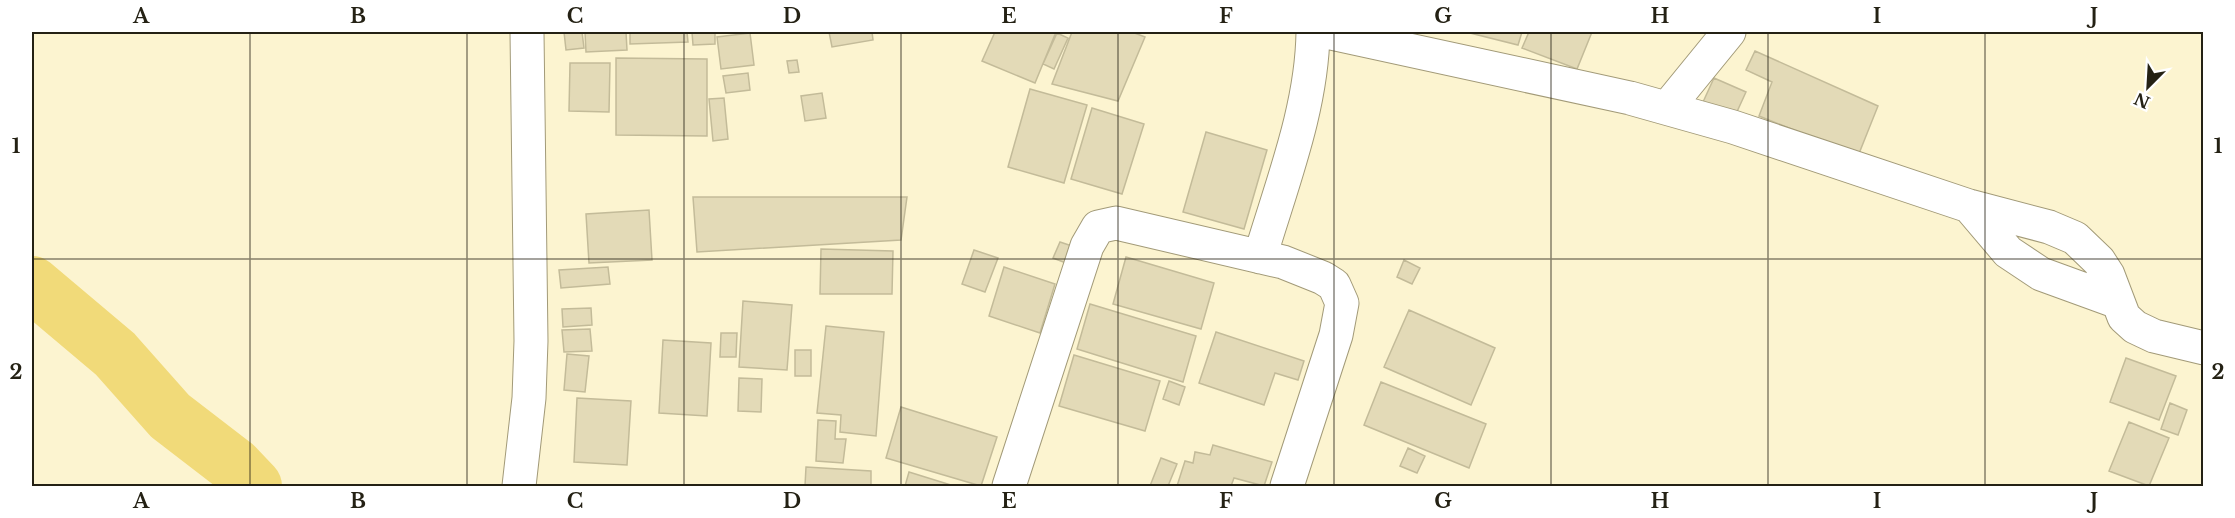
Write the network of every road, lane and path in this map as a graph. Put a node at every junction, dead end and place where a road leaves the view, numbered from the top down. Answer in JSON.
{"nodes":[{"id":1,"x":527,"y":32,"type":"edge"},
{"id":2,"x":1313,"y":32,"type":"edge"},
{"id":3,"x":1326,"y":32,"type":"edge"},
{"id":4,"x":1729,"y":32,"type":"edge"},
{"id":5,"x":1667,"y":108,"type":"junction"},
{"id":6,"x":1969,"y":206,"type":"junction"},
{"id":7,"x":1260,"y":257,"type":"junction"},
{"id":8,"x":2118,"y":302,"type":"junction"},
{"id":9,"x":2204,"y":348,"type":"edge"},
{"id":10,"x":519,"y":486,"type":"edge"},
{"id":11,"x":1009,"y":486,"type":"edge"},
{"id":12,"x":1287,"y":486,"type":"edge"}],
"edges":[{"from":1,"to":10,"type":"street"},
{"from":2,"to":7,"type":"street"},
{"from":3,"to":5,"type":"street"},
{"from":4,"to":5,"type":"street"},
{"from":5,"to":6,"type":"street"},
{"from":6,"to":8,"type":"street"},
{"from":6,"to":8,"type":"street"},
{"from":7,"to":11,"type":"street"},
{"from":7,"to":12,"type":"street"},
{"from":8,"to":9,"type":"street"}]}
